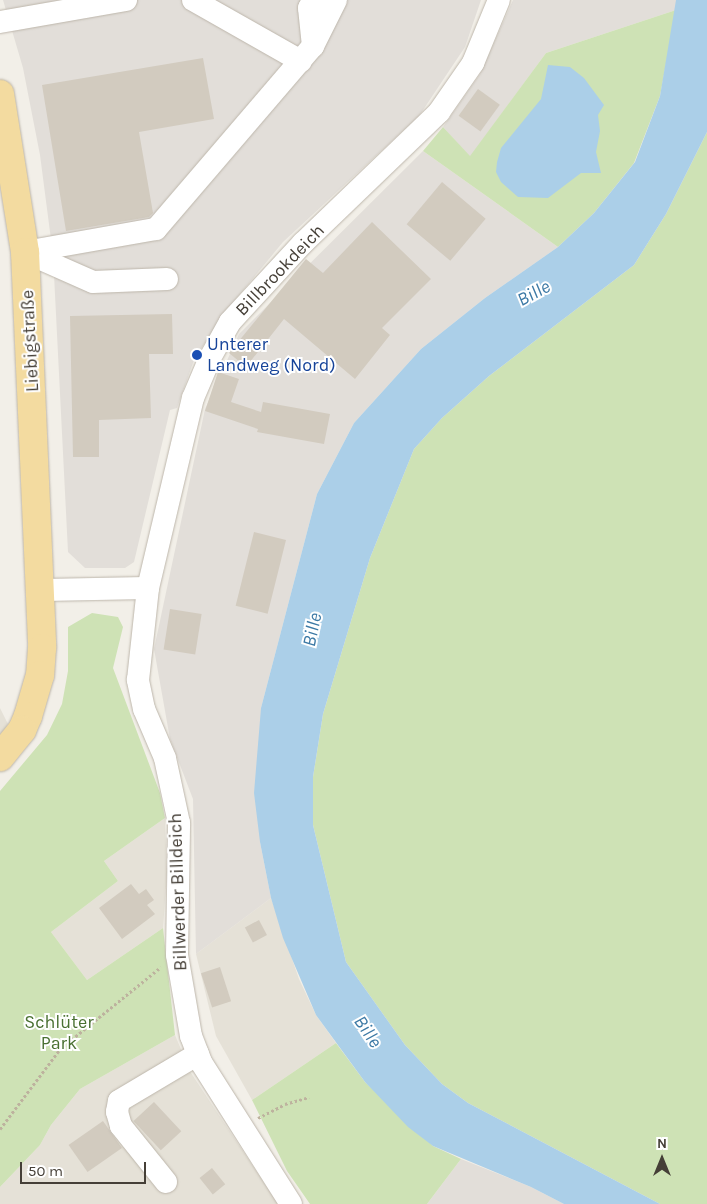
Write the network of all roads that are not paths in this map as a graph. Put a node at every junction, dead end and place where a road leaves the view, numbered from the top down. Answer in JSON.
{"nodes":[{"id":1,"x":126,"y":0,"type":"edge"},
{"id":2,"x":193,"y":0,"type":"edge"},
{"id":3,"x":313,"y":0,"type":"edge"},
{"id":4,"x":336,"y":0,"type":"edge"},
{"id":5,"x":499,"y":0,"type":"edge"},
{"id":6,"x":0,"y":22,"type":"edge"},
{"id":7,"x":307,"y":53,"type":"junction"},
{"id":8,"x":0,"y":94,"type":"edge"},
{"id":9,"x":25,"y":252,"type":"junction"},
{"id":10,"x":167,"y":279,"type":"dead end"},
{"id":11,"x":148,"y":588,"type":"junction"},
{"id":12,"x":42,"y":590,"type":"junction"},
{"id":13,"x":0,"y":758,"type":"edge"},
{"id":14,"x":198,"y":1054,"type":"junction"},
{"id":15,"x":166,"y":1182,"type":"dead end"},
{"id":16,"x":291,"y":1204,"type":"edge"}],
"edges":[{"from":1,"to":6,"type":"street"},
{"from":2,"to":7,"type":"street"},
{"from":3,"to":7,"type":"street"},
{"from":4,"to":7,"type":"street"},
{"from":5,"to":11,"type":"street","name":"Billbrookdeich"},
{"from":7,"to":9,"type":"street"},
{"from":8,"to":9,"type":"main road","name":"Liebigstraße"},
{"from":9,"to":10,"type":"street"},
{"from":9,"to":12,"type":"main road","name":"Liebigstraße"},
{"from":11,"to":12,"type":"street"},
{"from":11,"to":14,"type":"street","name":"Billwerder Billdeich"},
{"from":12,"to":13,"type":"main road","name":"Liebigstraße"},
{"from":14,"to":15,"type":"street"},
{"from":14,"to":16,"type":"street","name":"Billwerder Billdeich"}]}
